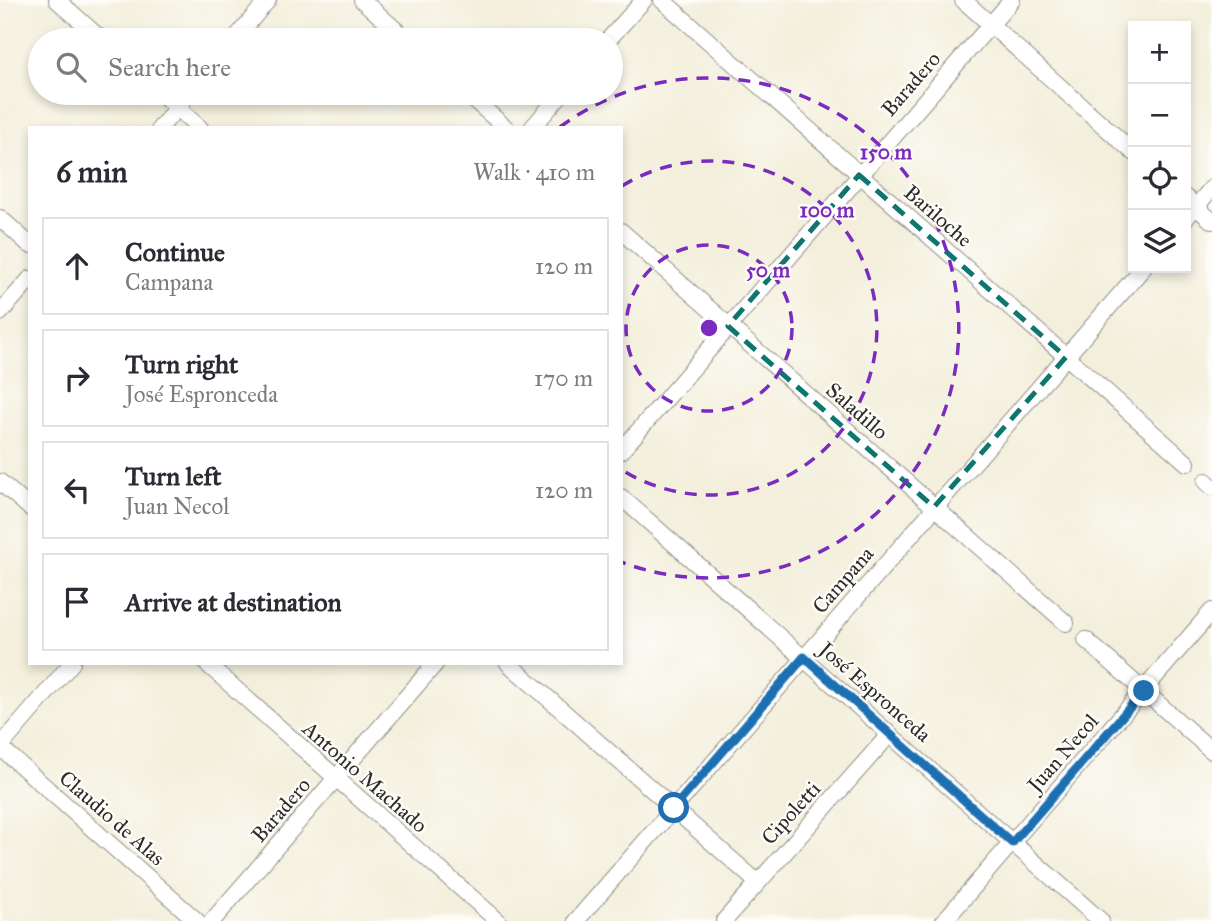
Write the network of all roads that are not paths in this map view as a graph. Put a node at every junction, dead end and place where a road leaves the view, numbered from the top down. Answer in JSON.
{"nodes":[{"id":1,"x":57,"y":0,"type":"edge"},
{"id":2,"x":268,"y":0,"type":"edge"},
{"id":3,"x":362,"y":0,"type":"edge"},
{"id":4,"x":644,"y":0,"type":"edge"},
{"id":5,"x":662,"y":0,"type":"edge"},
{"id":6,"x":962,"y":0,"type":"edge"},
{"id":7,"x":1012,"y":0,"type":"edge"},
{"id":8,"x":991,"y":25,"type":"junction"},
{"id":9,"x":88,"y":28,"type":"edge"},
{"id":10,"x":244,"y":28,"type":"edge"},
{"id":11,"x":394,"y":28,"type":"edge"},
{"id":12,"x":619,"y":28,"type":"edge"},
{"id":13,"x":174,"y":105,"type":"edge"},
{"id":14,"x":180,"y":105,"type":"edge"},
{"id":15,"x":480,"y":105,"type":"edge"},
{"id":16,"x":552,"y":105,"type":"edge"},
{"id":17,"x":177,"y":108,"type":"junction"},
{"id":18,"x":162,"y":126,"type":"edge"},
{"id":19,"x":198,"y":126,"type":"edge"},
{"id":20,"x":504,"y":126,"type":"edge"},
{"id":21,"x":534,"y":126,"type":"edge"},
{"id":22,"x":1128,"y":148,"type":"edge"},
{"id":23,"x":859,"y":175,"type":"junction"},
{"id":24,"x":1212,"y":188,"type":"edge"},
{"id":25,"x":1191,"y":206,"type":"edge"},
{"id":26,"x":1191,"y":209,"type":"edge"},
{"id":27,"x":0,"y":218,"type":"edge"},
{"id":28,"x":1212,"y":221,"type":"edge"},
{"id":29,"x":623,"y":233,"type":"edge"},
{"id":30,"x":28,"y":243,"type":"edge"},
{"id":31,"x":1139,"y":273,"type":"edge"},
{"id":32,"x":28,"y":281,"type":"edge"},
{"id":33,"x":0,"y":313,"type":"edge"},
{"id":34,"x":728,"y":326,"type":"junction"},
{"id":35,"x":1066,"y":357,"type":"junction"},
{"id":36,"x":623,"y":449,"type":"edge"},
{"id":37,"x":1188,"y":463,"type":"dead end"},
{"id":38,"x":0,"y":482,"type":"edge"},
{"id":39,"x":623,"y":499,"type":"edge"},
{"id":40,"x":28,"y":506,"type":"edge"},
{"id":41,"x":934,"y":507,"type":"junction"},
{"id":42,"x":1212,"y":611,"type":"edge"},
{"id":43,"x":1066,"y":623,"type":"dead end"},
{"id":44,"x":1086,"y":640,"type":"dead end"},
{"id":45,"x":804,"y":657,"type":"junction"},
{"id":46,"x":70,"y":665,"type":"edge"},
{"id":47,"x":207,"y":665,"type":"edge"},
{"id":48,"x":434,"y":665,"type":"edge"},
{"id":49,"x":510,"y":665,"type":"edge"},
{"id":50,"x":1144,"y":691,"type":"junction"},
{"id":51,"x":890,"y":734,"type":"junction"},
{"id":52,"x":0,"y":747,"type":"edge"},
{"id":53,"x":1212,"y":751,"type":"edge"},
{"id":54,"x":336,"y":780,"type":"junction"},
{"id":55,"x":674,"y":808,"type":"junction"},
{"id":56,"x":1012,"y":843,"type":"junction"},
{"id":57,"x":757,"y":882,"type":"junction"},
{"id":58,"x":197,"y":921,"type":"edge"},
{"id":59,"x":212,"y":921,"type":"edge"},
{"id":60,"x":498,"y":921,"type":"edge"},
{"id":61,"x":576,"y":921,"type":"edge"},
{"id":62,"x":724,"y":921,"type":"edge"},
{"id":63,"x":944,"y":921,"type":"edge"},
{"id":64,"x":1101,"y":921,"type":"edge"}],
"edges":[{"from":1,"to":9,"type":"street"},
{"from":2,"to":10,"type":"street"},
{"from":3,"to":11,"type":"street"},
{"from":4,"to":12,"type":"street"},
{"from":5,"to":23,"type":"street","name":"Bariloche"},
{"from":6,"to":8,"type":"street"},
{"from":7,"to":8,"type":"street","name":"Baradero"},
{"from":8,"to":22,"type":"street"},
{"from":8,"to":23,"type":"street","name":"Baradero"},
{"from":13,"to":17,"type":"street"},
{"from":14,"to":17,"type":"street"},
{"from":15,"to":20,"type":"street"},
{"from":16,"to":21,"type":"street"},
{"from":17,"to":18,"type":"street"},
{"from":17,"to":19,"type":"street"},
{"from":23,"to":34,"type":"street","name":"Baradero"},
{"from":23,"to":35,"type":"street","name":"Bariloche"},
{"from":24,"to":25,"type":"street"},
{"from":26,"to":28,"type":"street"},
{"from":27,"to":30,"type":"street"},
{"from":29,"to":34,"type":"street","name":"Saladillo"},
{"from":31,"to":35,"type":"street","name":"Campana"},
{"from":32,"to":33,"type":"street"},
{"from":34,"to":36,"type":"street","name":"Baradero"},
{"from":34,"to":41,"type":"street","name":"Saladillo"},
{"from":35,"to":37,"type":"street","name":"Bariloche"},
{"from":35,"to":41,"type":"street","name":"Campana"},
{"from":38,"to":40,"type":"street"},
{"from":39,"to":45,"type":"street","name":"José Espronceda"},
{"from":41,"to":43,"type":"street","name":"Saladillo"},
{"from":41,"to":45,"type":"street","name":"Campana"},
{"from":42,"to":50,"type":"street","name":"Juan Necol"},
{"from":44,"to":50,"type":"street"},
{"from":45,"to":51,"type":"street","name":"José Espronceda"},
{"from":45,"to":55,"type":"street","name":"Campana"},
{"from":46,"to":52,"type":"street"},
{"from":47,"to":54,"type":"street","name":"Antonio Machado"},
{"from":48,"to":54,"type":"street","name":"Baradero"},
{"from":49,"to":55,"type":"street"},
{"from":50,"to":53,"type":"street"},
{"from":50,"to":56,"type":"street","name":"Juan Necol"},
{"from":51,"to":56,"type":"street","name":"José Espronceda"},
{"from":51,"to":57,"type":"street","name":"Cipoletti"},
{"from":52,"to":58,"type":"street","name":"Claudio de Alas"},
{"from":54,"to":59,"type":"street","name":"Baradero"},
{"from":54,"to":60,"type":"street","name":"Antonio Machado"},
{"from":55,"to":57,"type":"street"},
{"from":55,"to":61,"type":"street","name":"Campana"},
{"from":56,"to":63,"type":"street","name":"Juan Necol"},
{"from":56,"to":64,"type":"street","name":"José Espronceda"},
{"from":57,"to":62,"type":"street","name":"Cipoletti"}]}
